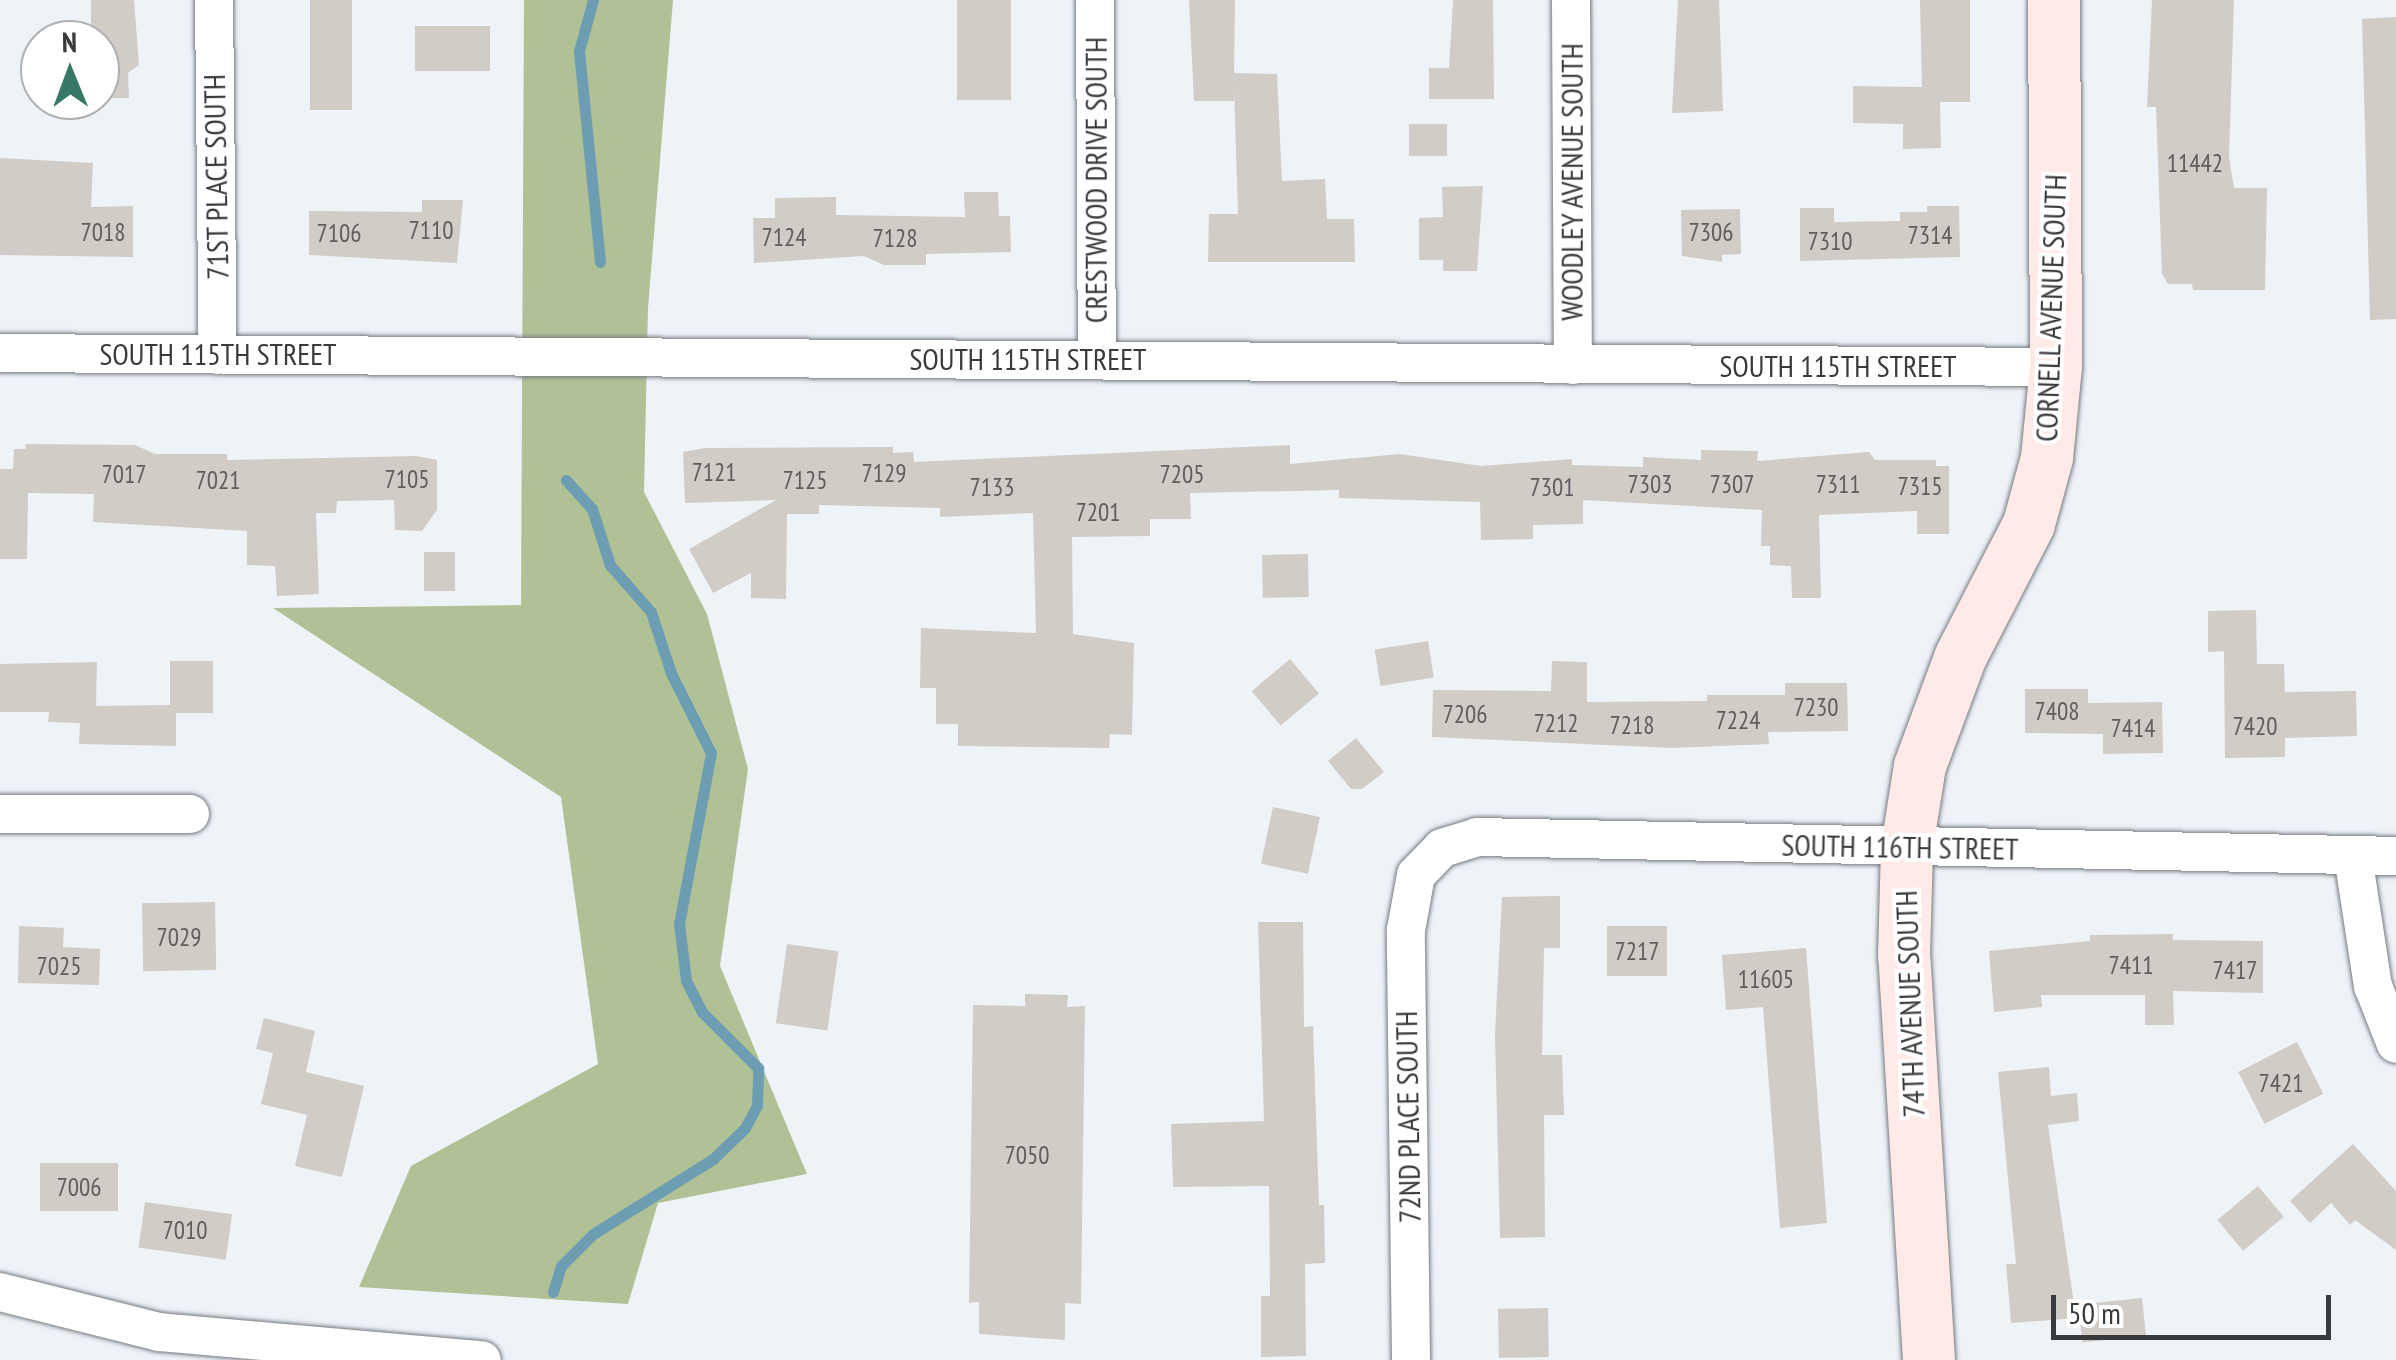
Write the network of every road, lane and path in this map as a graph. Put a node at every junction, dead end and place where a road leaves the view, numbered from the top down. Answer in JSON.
{"nodes":[{"id":1,"x":214,"y":0,"type":"edge"},
{"id":2,"x":1095,"y":0,"type":"edge"},
{"id":3,"x":1572,"y":0,"type":"edge"},
{"id":4,"x":2054,"y":0,"type":"edge"},
{"id":5,"x":0,"y":353,"type":"edge"},
{"id":6,"x":218,"y":355,"type":"junction"},
{"id":7,"x":1097,"y":359,"type":"junction"},
{"id":8,"x":1573,"y":365,"type":"junction"},
{"id":9,"x":2056,"y":367,"type":"junction"},
{"id":10,"x":1960,"y":656,"type":"joint"},
{"id":11,"x":0,"y":814,"type":"edge"},
{"id":12,"x":190,"y":814,"type":"dead end"},
{"id":13,"x":1907,"y":847,"type":"junction"},
{"id":14,"x":2353,"y":856,"type":"junction"},
{"id":15,"x":2396,"y":856,"type":"edge"},
{"id":16,"x":1416,"y":874,"type":"joint"},
{"id":17,"x":2396,"y":1044,"type":"edge"},
{"id":18,"x":0,"y":1292,"type":"edge"},
{"id":19,"x":482,"y":1360,"type":"edge"},
{"id":20,"x":1411,"y":1360,"type":"edge"},
{"id":21,"x":1929,"y":1360,"type":"edge"}],
"edges":[{"from":1,"to":6,"type":"street","name":"71ST PLACE SOUTH"},
{"from":2,"to":7,"type":"street","name":"CRESTWOOD DRIVE SOUTH"},
{"from":3,"to":8,"type":"street","name":"WOODLEY AVENUE SOUTH"},
{"from":4,"to":9,"type":"street","name":"CORNELL AVENUE SOUTH"},
{"from":5,"to":6,"type":"street","name":"SOUTH 115TH STREET"},
{"from":6,"to":7,"type":"street","name":"SOUTH 115TH STREET"},
{"from":7,"to":8,"type":"street","name":"SOUTH 115TH STREET"},
{"from":8,"to":9,"type":"street","name":"SOUTH 115TH STREET"},
{"from":9,"to":10,"type":"street","name":"CORNELL AVENUE SOUTH"},
{"from":10,"to":13,"type":"street","name":"74TH AVENUE SOUTH"},
{"from":11,"to":12,"type":"street"},
{"from":13,"to":14,"type":"street","name":"SOUTH 116TH STREET"},
{"from":13,"to":16,"type":"street","name":"SOUTH 116TH STREET"},
{"from":13,"to":21,"type":"street","name":"74TH AVENUE SOUTH"},
{"from":14,"to":15,"type":"street","name":"SOUTH 116TH STREET"},
{"from":14,"to":17,"type":"street"},
{"from":16,"to":20,"type":"street","name":"72ND PLACE SOUTH"},
{"from":18,"to":19,"type":"street"}]}
